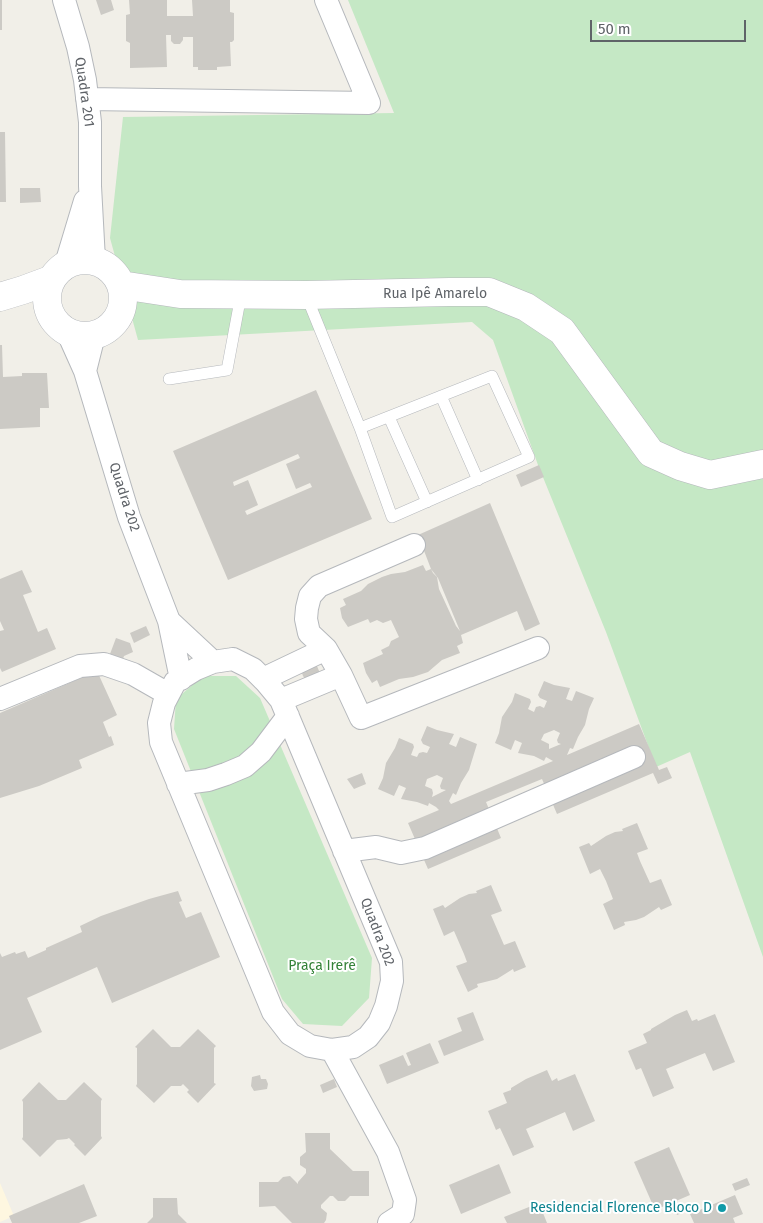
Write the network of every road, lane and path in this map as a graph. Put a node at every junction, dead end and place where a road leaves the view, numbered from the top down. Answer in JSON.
{"nodes":[{"id":1,"x":64,"y":0,"type":"edge"},
{"id":2,"x":326,"y":0,"type":"edge"},
{"id":3,"x":87,"y":99,"type":"junction"},
{"id":4,"x":90,"y":186,"type":"junction"},
{"id":5,"x":94,"y":260,"type":"junction"},
{"id":6,"x":58,"y":272,"type":"junction"},
{"id":7,"x":241,"y":294,"type":"junction"},
{"id":8,"x":306,"y":295,"type":"junction"},
{"id":9,"x":0,"y":298,"type":"edge"},
{"id":10,"x":121,"y":298,"type":"junction"},
{"id":11,"x":71,"y":327,"type":"junction"},
{"id":12,"x":169,"y":379,"type":"dead end"},
{"id":13,"x":441,"y":396,"type":"junction"},
{"id":14,"x":389,"y":417,"type":"junction"},
{"id":15,"x":360,"y":428,"type":"junction"},
{"id":16,"x":763,"y":464,"type":"edge"},
{"id":17,"x":478,"y":480,"type":"junction"},
{"id":18,"x":428,"y":502,"type":"junction"},
{"id":19,"x":414,"y":545,"type":"dead end"},
{"id":20,"x":168,"y":621,"type":"junction"},
{"id":21,"x":538,"y":648,"type":"dead end"},
{"id":22,"x":326,"y":649,"type":"junction"},
{"id":23,"x":213,"y":662,"type":"junction"},
{"id":24,"x":341,"y":675,"type":"junction"},
{"id":25,"x":263,"y":679,"type":"junction"},
{"id":26,"x":174,"y":686,"type":"junction"},
{"id":27,"x":0,"y":699,"type":"edge"},
{"id":28,"x":284,"y":708,"type":"junction"},
{"id":29,"x":634,"y":757,"type":"dead end"},
{"id":30,"x":178,"y":784,"type":"junction"},
{"id":31,"x":344,"y":851,"type":"junction"},
{"id":32,"x":332,"y":1050,"type":"junction"},
{"id":33,"x":389,"y":1223,"type":"edge"}],
"edges":[{"from":1,"to":3,"type":"street","name":"Quadra 201"},
{"from":2,"to":3,"type":"street"},
{"from":3,"to":4,"type":"street","name":"Quadra 201"},
{"from":4,"to":5,"type":"street","name":"Quadra 201"},
{"from":4,"to":6,"type":"street","name":"Quadra 201"},
{"from":5,"to":6,"type":"street"},
{"from":5,"to":10,"type":"street"},
{"from":6,"to":9,"type":"street"},
{"from":6,"to":11,"type":"street"},
{"from":7,"to":8,"type":"street","name":"Rua Ipê Amarelo"},
{"from":7,"to":10,"type":"street","name":"Rua Ipê Amarelo"},
{"from":7,"to":12,"type":"lane"},
{"from":8,"to":15,"type":"lane"},
{"from":8,"to":16,"type":"street","name":"Rua Ipê Amarelo"},
{"from":9,"to":11,"type":"street"},
{"from":10,"to":11,"type":"street"},
{"from":11,"to":20,"type":"street","name":"Quadra 202"},
{"from":13,"to":14,"type":"lane"},
{"from":13,"to":17,"type":"lane"},
{"from":13,"to":17,"type":"lane"},
{"from":14,"to":15,"type":"lane"},
{"from":14,"to":18,"type":"lane"},
{"from":15,"to":18,"type":"lane"},
{"from":17,"to":18,"type":"lane"},
{"from":19,"to":22,"type":"street"},
{"from":20,"to":23,"type":"street","name":"Quadra 202"},
{"from":20,"to":26,"type":"street","name":"Quadra 202"},
{"from":21,"to":24,"type":"street"},
{"from":22,"to":24,"type":"street"},
{"from":22,"to":25,"type":"street"},
{"from":23,"to":25,"type":"street","name":"Quadra 202"},
{"from":23,"to":26,"type":"street","name":"Quadra 202"},
{"from":24,"to":28,"type":"street"},
{"from":25,"to":28,"type":"street","name":"Quadra 202"},
{"from":26,"to":27,"type":"street"},
{"from":26,"to":30,"type":"street","name":"Quadra 202"},
{"from":28,"to":30,"type":"street"},
{"from":28,"to":31,"type":"street","name":"Quadra 202"},
{"from":29,"to":31,"type":"street"},
{"from":30,"to":32,"type":"street","name":"Quadra 202"},
{"from":31,"to":32,"type":"street","name":"Quadra 202"},
{"from":32,"to":33,"type":"street"}]}
